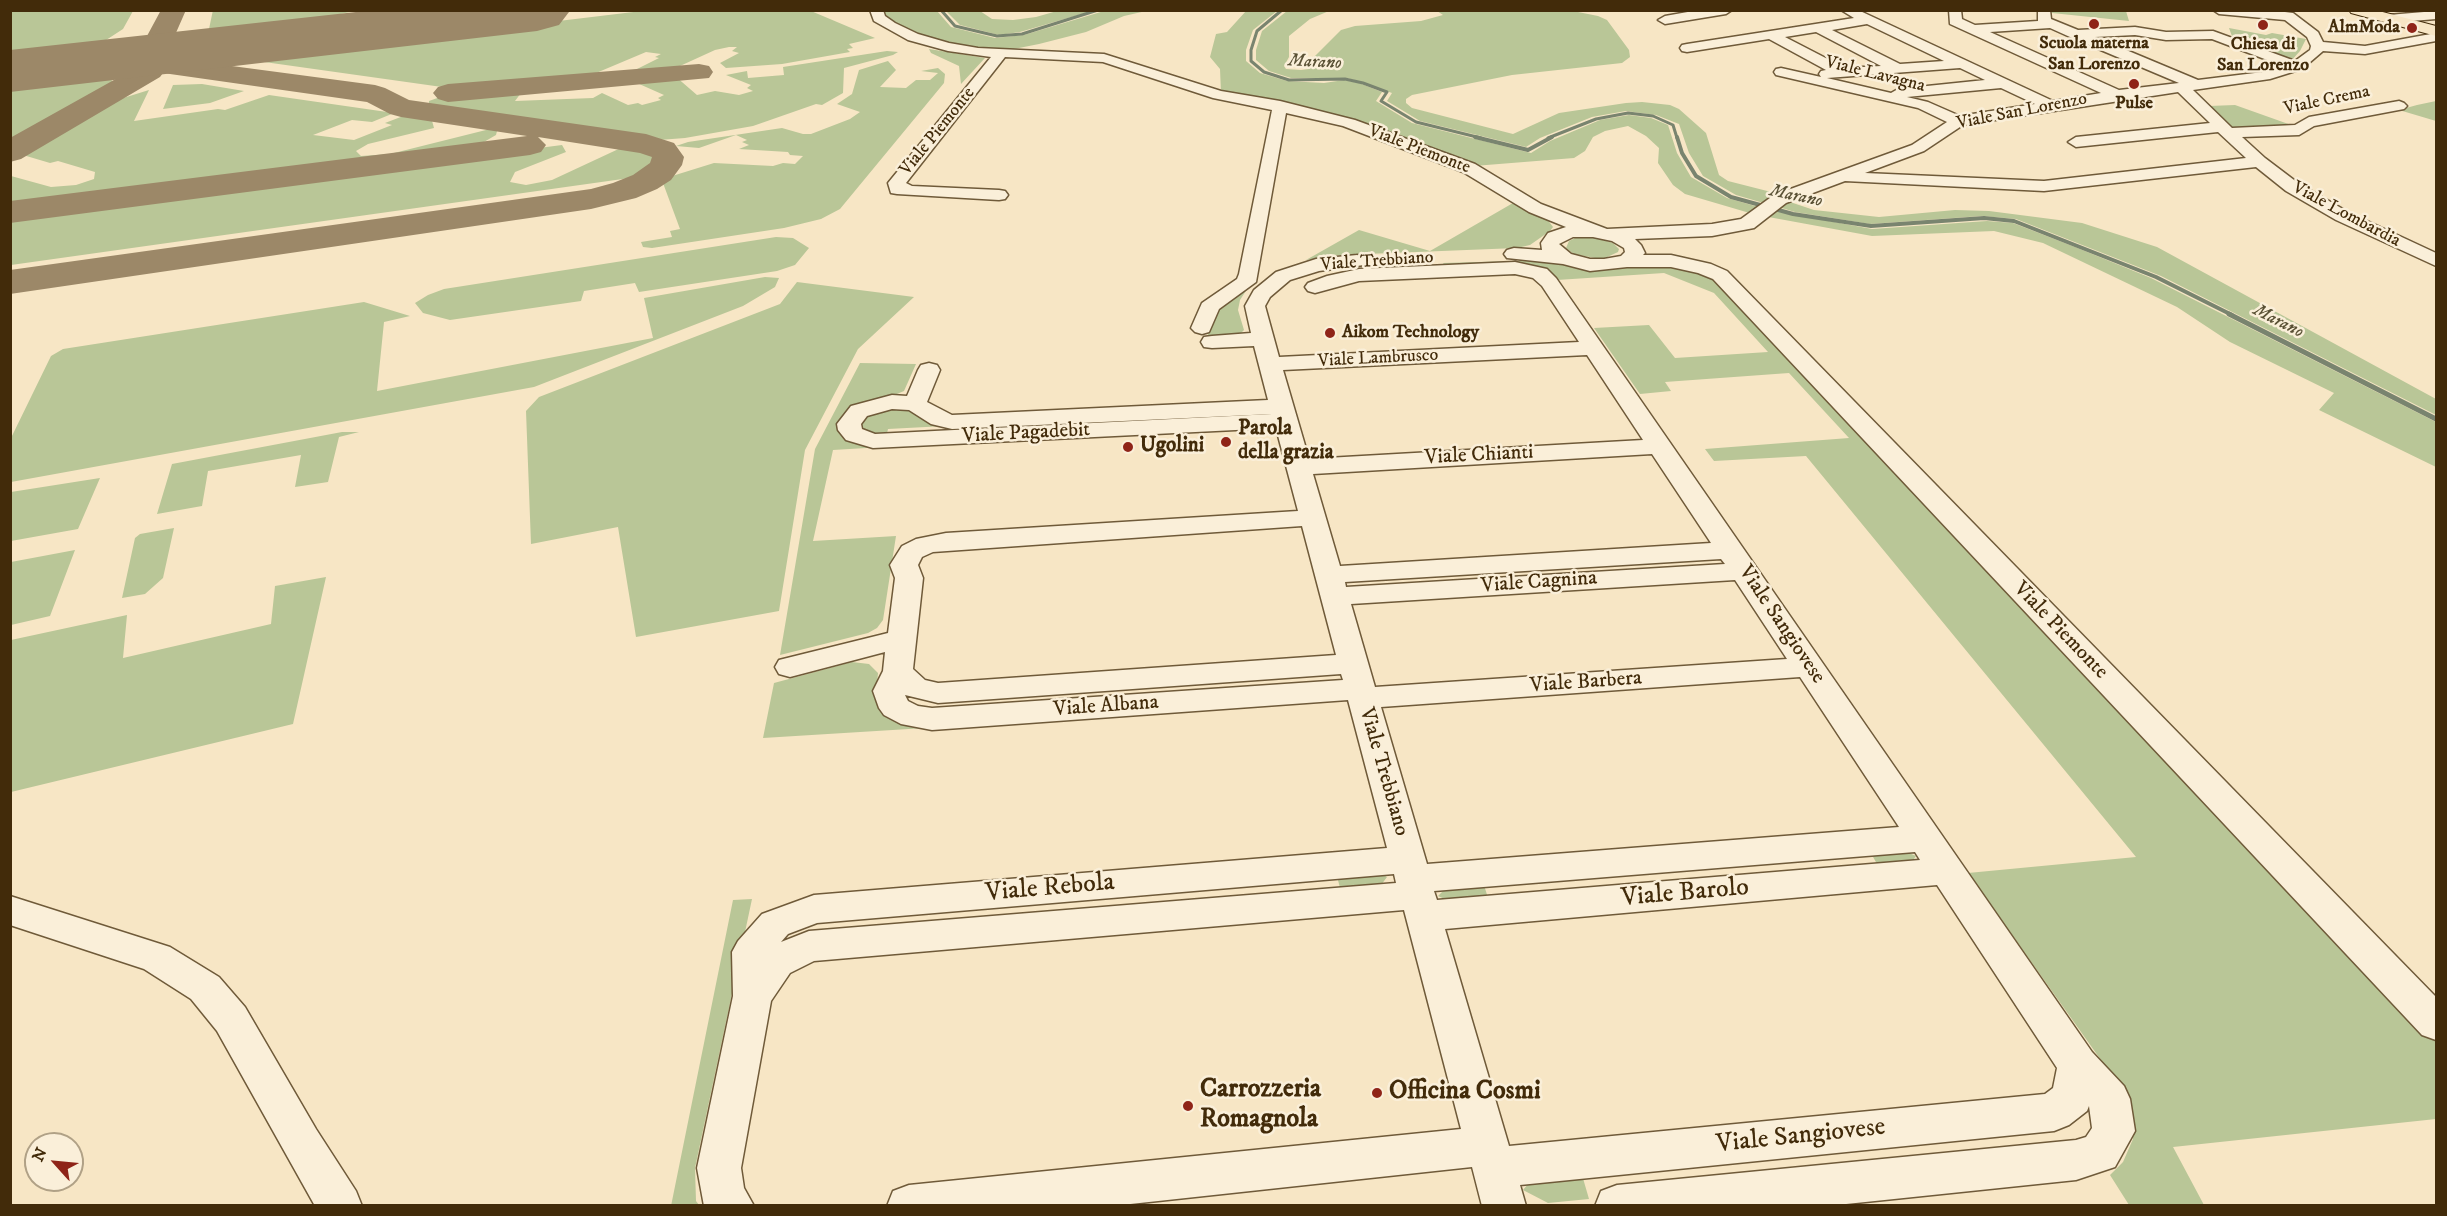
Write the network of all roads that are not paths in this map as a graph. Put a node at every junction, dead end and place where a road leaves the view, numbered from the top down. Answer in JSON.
{"nodes":[{"id":1,"x":876,"y":10,"type":"edge"},
{"id":2,"x":1726,"y":10,"type":"edge"},
{"id":3,"x":1847,"y":10,"type":"edge"},
{"id":4,"x":1955,"y":10,"type":"edge"},
{"id":5,"x":2044,"y":10,"type":"edge"},
{"id":6,"x":2219,"y":10,"type":"edge"},
{"id":7,"x":2356,"y":10,"type":"edge"},
{"id":8,"x":2290,"y":13,"type":"edge"},
{"id":9,"x":1665,"y":20,"type":"dead end"},
{"id":10,"x":1868,"y":20,"type":"junction"},
{"id":11,"x":2051,"y":24,"type":"junction"},
{"id":12,"x":1818,"y":28,"type":"junction"},
{"id":13,"x":1973,"y":29,"type":"junction"},
{"id":14,"x":2436,"y":29,"type":"edge"},
{"id":15,"x":2075,"y":34,"type":"junction"},
{"id":16,"x":1771,"y":35,"type":"junction"},
{"id":17,"x":2318,"y":46,"type":"junction"},
{"id":18,"x":1687,"y":48,"type":"dead end"},
{"id":19,"x":1001,"y":53,"type":"junction"},
{"id":20,"x":2233,"y":63,"type":"dead end"},
{"id":21,"x":1962,"y":64,"type":"junction"},
{"id":22,"x":2297,"y":66,"type":"junction"},
{"id":23,"x":1899,"y":69,"type":"junction"},
{"id":24,"x":1781,"y":72,"type":"dead end"},
{"id":25,"x":1843,"y":73,"type":"junction"},
{"id":26,"x":1801,"y":76,"type":"junction"},
{"id":27,"x":2265,"y":76,"type":"junction"},
{"id":28,"x":2004,"y":83,"type":"junction"},
{"id":29,"x":2190,"y":86,"type":"junction"},
{"id":30,"x":2117,"y":94,"type":"junction"},
{"id":31,"x":1877,"y":95,"type":"junction"},
{"id":32,"x":2050,"y":105,"type":"junction"},
{"id":33,"x":1280,"y":106,"type":"junction"},
{"id":34,"x":2399,"y":106,"type":"dead end"},
{"id":35,"x":1958,"y":121,"type":"junction"},
{"id":36,"x":2224,"y":130,"type":"junction"},
{"id":37,"x":2076,"y":142,"type":"dead end"},
{"id":38,"x":2259,"y":162,"type":"junction"},
{"id":39,"x":1837,"y":177,"type":"junction"},
{"id":40,"x":999,"y":195,"type":"dead end"},
{"id":41,"x":1550,"y":216,"type":"junction"},
{"id":42,"x":1601,"y":232,"type":"junction"},
{"id":43,"x":1651,"y":234,"type":"junction"},
{"id":44,"x":1552,"y":240,"type":"junction"},
{"id":45,"x":1631,"y":252,"type":"junction"},
{"id":46,"x":1512,"y":254,"type":"junction"},
{"id":47,"x":1564,"y":258,"type":"junction"},
{"id":48,"x":2436,"y":260,"type":"edge"},
{"id":49,"x":1433,"y":265,"type":"junction"},
{"id":50,"x":1315,"y":287,"type":"dead end"},
{"id":51,"x":1589,"y":342,"type":"junction"},
{"id":52,"x":1266,"y":352,"type":"junction"},
{"id":53,"x":929,"y":370,"type":"dead end"},
{"id":54,"x":915,"y":404,"type":"junction"},
{"id":55,"x":1283,"y":413,"type":"junction"},
{"id":56,"x":1654,"y":438,"type":"junction"},
{"id":57,"x":1296,"y":459,"type":"junction"},
{"id":58,"x":1315,"y":527,"type":"junction"},
{"id":59,"x":1737,"y":560,"type":"junction"},
{"id":60,"x":1331,"y":585,"type":"junction"},
{"id":61,"x":902,"y":639,"type":"junction"},
{"id":62,"x":790,"y":667,"type":"dead end"},
{"id":63,"x":1809,"y":667,"type":"junction"},
{"id":64,"x":1359,"y":684,"type":"junction"},
{"id":65,"x":1924,"y":838,"type":"junction"},
{"id":66,"x":1947,"y":871,"type":"junction"},
{"id":67,"x":1415,"y":887,"type":"junction"},
{"id":68,"x":10,"y":910,"type":"edge"},
{"id":69,"x":2436,"y":1023,"type":"edge"},
{"id":70,"x":2078,"y":1065,"type":"junction"},
{"id":71,"x":1494,"y":1173,"type":"edge"},
{"id":72,"x":340,"y":1206,"type":"edge"},
{"id":73,"x":732,"y":1206,"type":"edge"},
{"id":74,"x":909,"y":1206,"type":"edge"},
{"id":75,"x":1617,"y":1206,"type":"edge"}],
"edges":[{"from":1,"to":19,"type":"street","name":"Viale Piemonte"},
{"from":2,"to":9,"type":"street"},
{"from":3,"to":10,"type":"street"},
{"from":4,"to":13,"type":"street"},
{"from":5,"to":11,"type":"street"},
{"from":6,"to":8,"type":"street"},
{"from":7,"to":14,"type":"main road"},
{"from":8,"to":17,"type":"street"},
{"from":10,"to":12,"type":"street"},
{"from":10,"to":21,"type":"street"},
{"from":11,"to":13,"type":"street"},
{"from":11,"to":15,"type":"street"},
{"from":12,"to":16,"type":"street"},
{"from":12,"to":23,"type":"street"},
{"from":13,"to":30,"type":"street"},
{"from":14,"to":17,"type":"street"},
{"from":15,"to":22,"type":"street"},
{"from":15,"to":29,"type":"street"},
{"from":16,"to":18,"type":"street"},
{"from":16,"to":25,"type":"street"},
{"from":17,"to":22,"type":"street","name":"Viale San Lorenzo"},
{"from":19,"to":33,"type":"street","name":"Viale Piemonte"},
{"from":19,"to":40,"type":"street","name":"Viale Piemonte"},
{"from":20,"to":27,"type":"street"},
{"from":21,"to":23,"type":"street"},
{"from":21,"to":28,"type":"street"},
{"from":22,"to":27,"type":"street","name":"Viale San Lorenzo"},
{"from":23,"to":25,"type":"street"},
{"from":24,"to":26,"type":"street","name":"Viale Lavagna"},
{"from":25,"to":26,"type":"street"},
{"from":26,"to":31,"type":"street","name":"Viale Lavagna"},
{"from":27,"to":29,"type":"street","name":"Viale San Lorenzo"},
{"from":28,"to":31,"type":"street"},
{"from":28,"to":32,"type":"street"},
{"from":29,"to":30,"type":"street","name":"Viale San Lorenzo"},
{"from":29,"to":36,"type":"street","name":"Viale Lombardia"},
{"from":30,"to":32,"type":"street","name":"Viale San Lorenzo"},
{"from":31,"to":35,"type":"street","name":"Viale Lavagna"},
{"from":32,"to":35,"type":"street","name":"Viale San Lorenzo"},
{"from":33,"to":41,"type":"street","name":"Viale Piemonte"},
{"from":33,"to":52,"type":"street"},
{"from":34,"to":36,"type":"street","name":"Viale Crema"},
{"from":35,"to":39,"type":"street","name":"Viale San Lorenzo"},
{"from":36,"to":37,"type":"street","name":"Viale Crema"},
{"from":36,"to":38,"type":"street","name":"Viale Lombardia"},
{"from":38,"to":39,"type":"street"},
{"from":38,"to":48,"type":"street","name":"Viale Lombardia"},
{"from":39,"to":43,"type":"street","name":"Viale San Lorenzo"},
{"from":41,"to":42,"type":"street","name":"Viale Piemonte"},
{"from":41,"to":44,"type":"street"},
{"from":42,"to":43,"type":"street","name":"Viale San Lorenzo"},
{"from":42,"to":44,"type":"street","name":"Viale Trebbiano"},
{"from":42,"to":45,"type":"street"},
{"from":43,"to":45,"type":"street","name":"Viale San Lorenzo"},
{"from":44,"to":46,"type":"street","name":"Viale Trebbiano"},
{"from":44,"to":47,"type":"street"},
{"from":45,"to":47,"type":"street","name":"Viale Trebbiano"},
{"from":45,"to":69,"type":"street","name":"Viale Piemonte"},
{"from":46,"to":47,"type":"street","name":"Viale Trebbiano"},
{"from":46,"to":49,"type":"street","name":"Viale Trebbiano"},
{"from":49,"to":50,"type":"street","name":"Viale Sangiovese"},
{"from":49,"to":51,"type":"street","name":"Viale Sangiovese"},
{"from":49,"to":52,"type":"street","name":"Viale Trebbiano"},
{"from":51,"to":52,"type":"street","name":"Viale Lambrusco"},
{"from":51,"to":56,"type":"street","name":"Viale Sangiovese"},
{"from":52,"to":55,"type":"street","name":"Viale Trebbiano"},
{"from":53,"to":54,"type":"street"},
{"from":54,"to":55,"type":"street","name":"Viale Pagadebit"},
{"from":54,"to":55,"type":"street","name":"Viale Pagadebit"},
{"from":55,"to":57,"type":"street","name":"Viale Trebbiano"},
{"from":56,"to":57,"type":"street","name":"Viale Chianti"},
{"from":56,"to":59,"type":"street","name":"Viale Sangiovese"},
{"from":57,"to":58,"type":"street","name":"Viale Trebbiano"},
{"from":58,"to":60,"type":"street","name":"Viale Trebbiano"},
{"from":58,"to":61,"type":"street","name":"Viale Albana"},
{"from":59,"to":60,"type":"street","name":"Viale Cagnina"},
{"from":59,"to":63,"type":"street","name":"Viale Sangiovese"},
{"from":60,"to":64,"type":"street","name":"Viale Trebbiano"},
{"from":61,"to":62,"type":"street"},
{"from":61,"to":64,"type":"street","name":"Viale Albana"},
{"from":63,"to":64,"type":"street","name":"Viale Barbera"},
{"from":63,"to":65,"type":"street","name":"Viale Sangiovese"},
{"from":64,"to":67,"type":"street","name":"Viale Trebbiano"},
{"from":65,"to":66,"type":"street","name":"Viale Sangiovese"},
{"from":65,"to":67,"type":"street","name":"Viale Barolo"},
{"from":66,"to":67,"type":"street","name":"Viale Barolo"},
{"from":66,"to":70,"type":"street","name":"Viale Sangiovese"},
{"from":67,"to":71,"type":"street","name":"Viale Trebbiano"},
{"from":67,"to":73,"type":"street","name":"Viale Rebola"},
{"from":68,"to":72,"type":"street"},
{"from":70,"to":71,"type":"street","name":"Viale Sangiovese"},
{"from":70,"to":75,"type":"street","name":"Viale Sangiovese"},
{"from":71,"to":74,"type":"street"}]}
